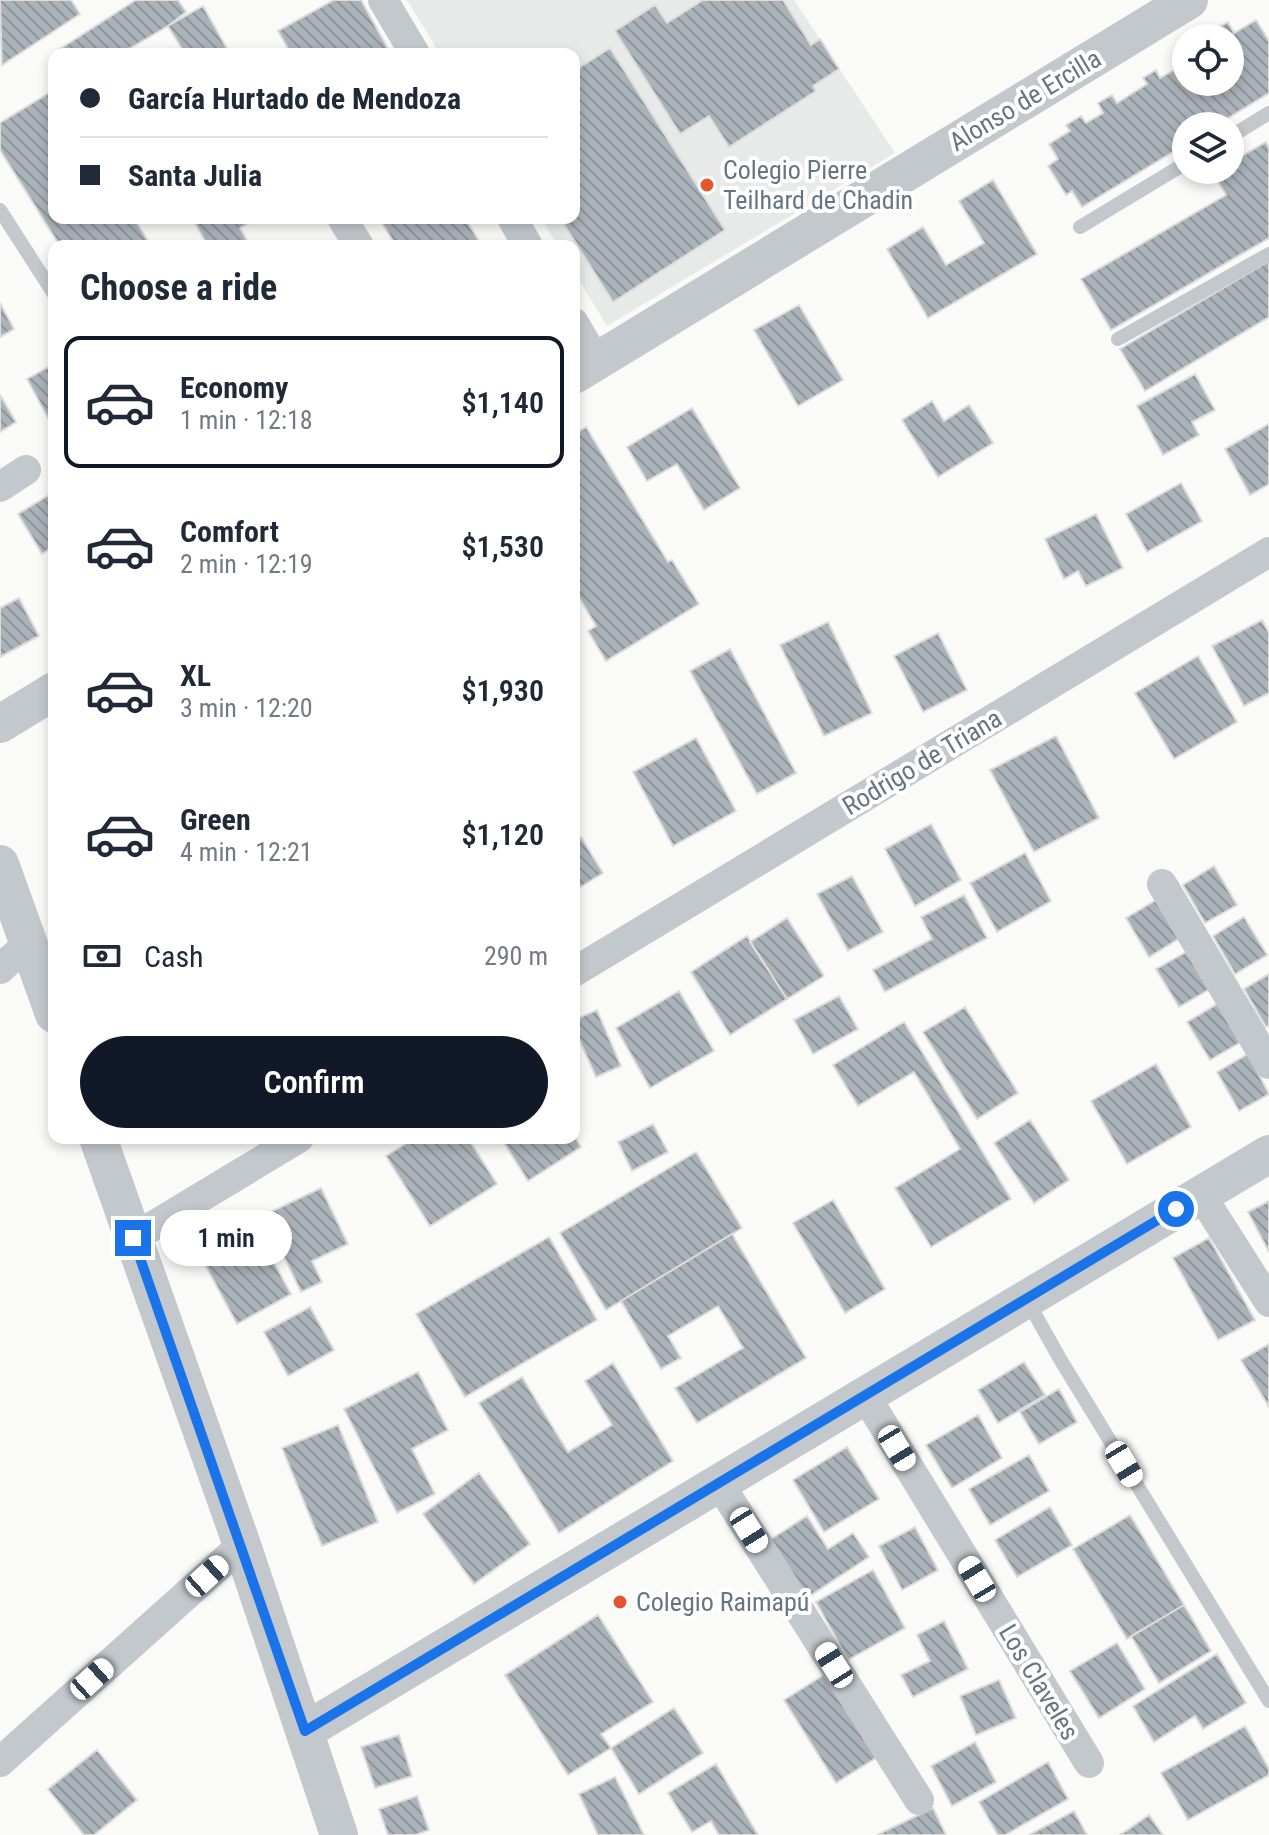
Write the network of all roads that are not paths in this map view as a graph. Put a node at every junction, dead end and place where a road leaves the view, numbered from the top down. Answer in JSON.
{"nodes":[{"id":1,"x":383,"y":0,"type":"edge"},
{"id":2,"x":1189,"y":0,"type":"edge"},
{"id":3,"x":411,"y":48,"type":"edge"},
{"id":4,"x":1269,"y":113,"type":"edge"},
{"id":5,"x":1244,"y":128,"type":"edge"},
{"id":6,"x":1172,"y":171,"type":"edge"},
{"id":7,"x":0,"y":210,"type":"edge"},
{"id":8,"x":1080,"y":227,"type":"dead end"},
{"id":9,"x":1269,"y":254,"type":"edge"},
{"id":10,"x":48,"y":285,"type":"edge"},
{"id":11,"x":1118,"y":339,"type":"dead end"},
{"id":12,"x":580,"y":348,"type":"edge"},
{"id":13,"x":585,"y":368,"type":"edge"},
{"id":14,"x":26,"y":470,"type":"dead end"},
{"id":15,"x":0,"y":487,"type":"edge"},
{"id":16,"x":1269,"y":552,"type":"edge"},
{"id":17,"x":48,"y":695,"type":"edge"},
{"id":18,"x":0,"y":724,"type":"edge"},
{"id":19,"x":0,"y":864,"type":"edge"},
{"id":20,"x":1162,"y":884,"type":"dead end"},
{"id":21,"x":29,"y":943,"type":"junction"},
{"id":22,"x":580,"y":968,"type":"edge"},
{"id":23,"x":0,"y":969,"type":"edge"},
{"id":24,"x":48,"y":997,"type":"edge"},
{"id":25,"x":1269,"y":1064,"type":"edge"},
{"id":26,"x":100,"y":1144,"type":"edge"},
{"id":27,"x":289,"y":1144,"type":"edge"},
{"id":28,"x":1269,"y":1154,"type":"edge"},
{"id":29,"x":1201,"y":1195,"type":"junction"},
{"id":30,"x":133,"y":1238,"type":"junction"},
{"id":31,"x":1026,"y":1299,"type":"junction"},
{"id":32,"x":1269,"y":1302,"type":"edge"},
{"id":33,"x":865,"y":1395,"type":"junction"},
{"id":34,"x":719,"y":1483,"type":"junction"},
{"id":35,"x":242,"y":1545,"type":"junction"},
{"id":36,"x":1269,"y":1701,"type":"edge"},
{"id":37,"x":305,"y":1731,"type":"junction"},
{"id":38,"x":0,"y":1762,"type":"edge"},
{"id":39,"x":1089,"y":1763,"type":"dead end"},
{"id":40,"x":919,"y":1800,"type":"dead end"},
{"id":41,"x":339,"y":1835,"type":"edge"}],
"edges":[{"from":1,"to":3,"type":"street"},
{"from":2,"to":13,"type":"street","name":"Alonso de Ercilla"},
{"from":4,"to":5,"type":"lane"},
{"from":6,"to":8,"type":"lane"},
{"from":7,"to":10,"type":"lane"},
{"from":9,"to":11,"type":"lane"},
{"from":12,"to":13,"type":"street"},
{"from":14,"to":15,"type":"street"},
{"from":16,"to":22,"type":"street","name":"Rodrigo de Triana"},
{"from":17,"to":18,"type":"street"},
{"from":19,"to":21,"type":"street"},
{"from":20,"to":25,"type":"street"},
{"from":21,"to":23,"type":"street"},
{"from":21,"to":24,"type":"street"},
{"from":26,"to":30,"type":"street"},
{"from":27,"to":30,"type":"street"},
{"from":28,"to":29,"type":"street"},
{"from":29,"to":31,"type":"street"},
{"from":29,"to":32,"type":"street"},
{"from":30,"to":35,"type":"street"},
{"from":31,"to":33,"type":"street"},
{"from":31,"to":36,"type":"lane"},
{"from":33,"to":34,"type":"street"},
{"from":33,"to":39,"type":"street","name":"Los Claveles"},
{"from":34,"to":37,"type":"street"},
{"from":34,"to":40,"type":"street"},
{"from":35,"to":37,"type":"street"},
{"from":35,"to":38,"type":"street"},
{"from":37,"to":41,"type":"street"}]}
